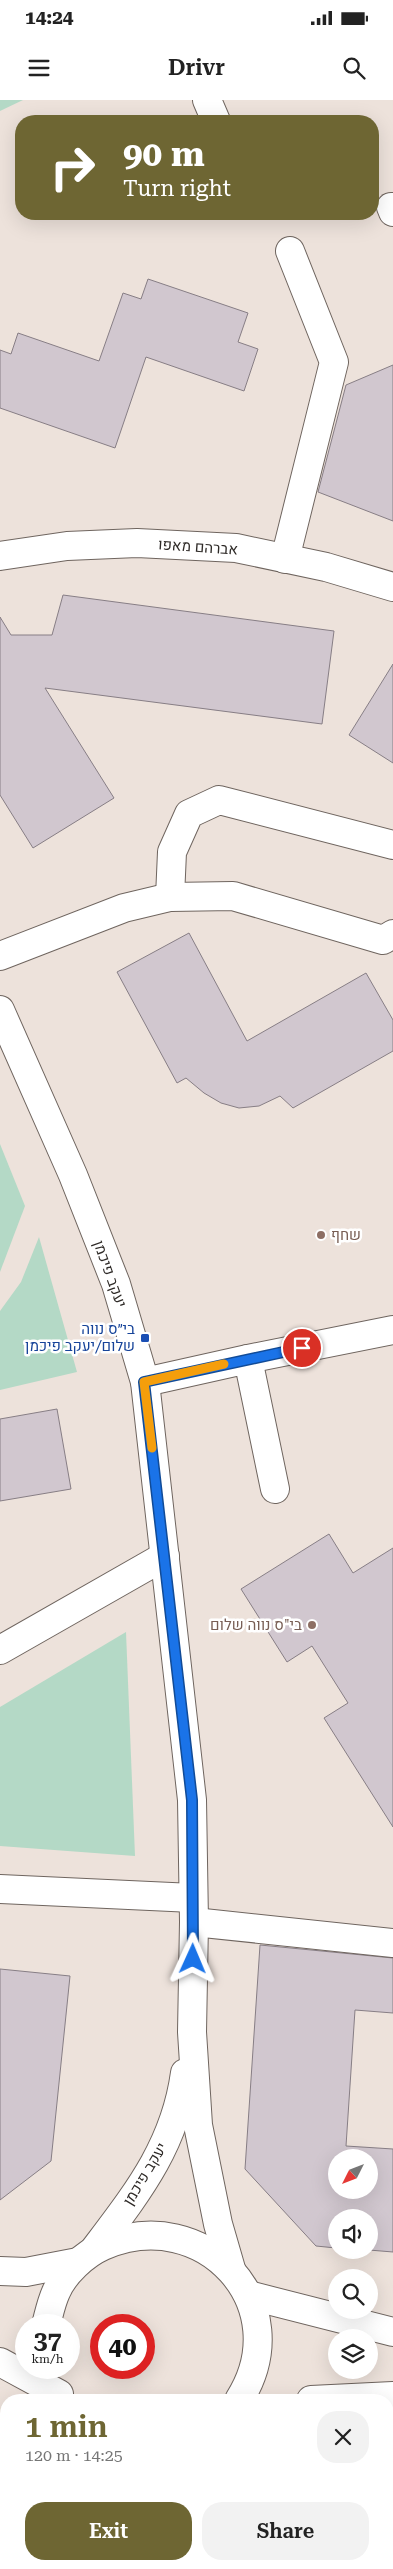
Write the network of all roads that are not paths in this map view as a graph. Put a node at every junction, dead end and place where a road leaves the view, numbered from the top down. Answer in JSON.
{"nodes":[{"id":1,"x":207,"y":100,"type":"edge"},
{"id":2,"x":213,"y":115,"type":"edge"},
{"id":3,"x":290,"y":251,"type":"dead end"},
{"id":4,"x":0,"y":556,"type":"edge"},
{"id":5,"x":285,"y":559,"type":"junction"},
{"id":6,"x":393,"y":586,"type":"edge"},
{"id":7,"x":393,"y":845,"type":"edge"},
{"id":8,"x":170,"y":897,"type":"junction"},
{"id":9,"x":393,"y":934,"type":"edge"},
{"id":10,"x":0,"y":956,"type":"edge"},
{"id":11,"x":0,"y":1010,"type":"edge"},
{"id":12,"x":393,"y":1330,"type":"edge"},
{"id":13,"x":248,"y":1359,"type":"junction"},
{"id":14,"x":144,"y":1382,"type":"junction"},
{"id":15,"x":275,"y":1489,"type":"dead end"},
{"id":16,"x":165,"y":1556,"type":"junction"},
{"id":17,"x":0,"y":1650,"type":"edge"},
{"id":18,"x":0,"y":1889,"type":"edge"},
{"id":19,"x":194,"y":1910,"type":"junction"},
{"id":20,"x":393,"y":1943,"type":"edge"},
{"id":21,"x":192,"y":2032,"type":"junction"},
{"id":22,"x":86,"y":2256,"type":"junction"},
{"id":23,"x":231,"y":2269,"type":"junction"},
{"id":24,"x":0,"y":2271,"type":"edge"},
{"id":25,"x":248,"y":2296,"type":"junction"},
{"id":26,"x":49,"y":2314,"type":"edge"},
{"id":27,"x":393,"y":2332,"type":"edge"},
{"id":28,"x":0,"y":2362,"type":"edge"},
{"id":29,"x":54,"y":2379,"type":"edge"},
{"id":30,"x":56,"y":2394,"type":"edge"},
{"id":31,"x":60,"y":2394,"type":"edge"},
{"id":32,"x":243,"y":2394,"type":"edge"}],
"edges":[{"from":1,"to":2,"type":"street"},
{"from":3,"to":5,"type":"street"},
{"from":4,"to":5,"type":"street","name":"אברהם מאפו"},
{"from":5,"to":6,"type":"street","name":"אברהם מאפו"},
{"from":7,"to":8,"type":"street"},
{"from":8,"to":9,"type":"street"},
{"from":8,"to":10,"type":"street"},
{"from":11,"to":14,"type":"street","name":"יעקב פיכמן"},
{"from":12,"to":13,"type":"street"},
{"from":13,"to":14,"type":"street"},
{"from":13,"to":15,"type":"street"},
{"from":14,"to":16,"type":"street","name":"יעקב פיכמן"},
{"from":16,"to":17,"type":"street"},
{"from":16,"to":19,"type":"street","name":"יעקב פיכמן"},
{"from":18,"to":19,"type":"street"},
{"from":19,"to":20,"type":"street"},
{"from":19,"to":21,"type":"street","name":"יעקב פיכמן"},
{"from":21,"to":22,"type":"street","name":"יעקב פיכמן"},
{"from":21,"to":23,"type":"street","name":"יעקב פיכמן"},
{"from":22,"to":23,"type":"street"},
{"from":22,"to":24,"type":"street"},
{"from":22,"to":26,"type":"street","name":"יעקב פיכמן"},
{"from":23,"to":25,"type":"street"},
{"from":25,"to":27,"type":"street"},
{"from":25,"to":32,"type":"street"},
{"from":28,"to":30,"type":"street"},
{"from":29,"to":31,"type":"street"}]}
